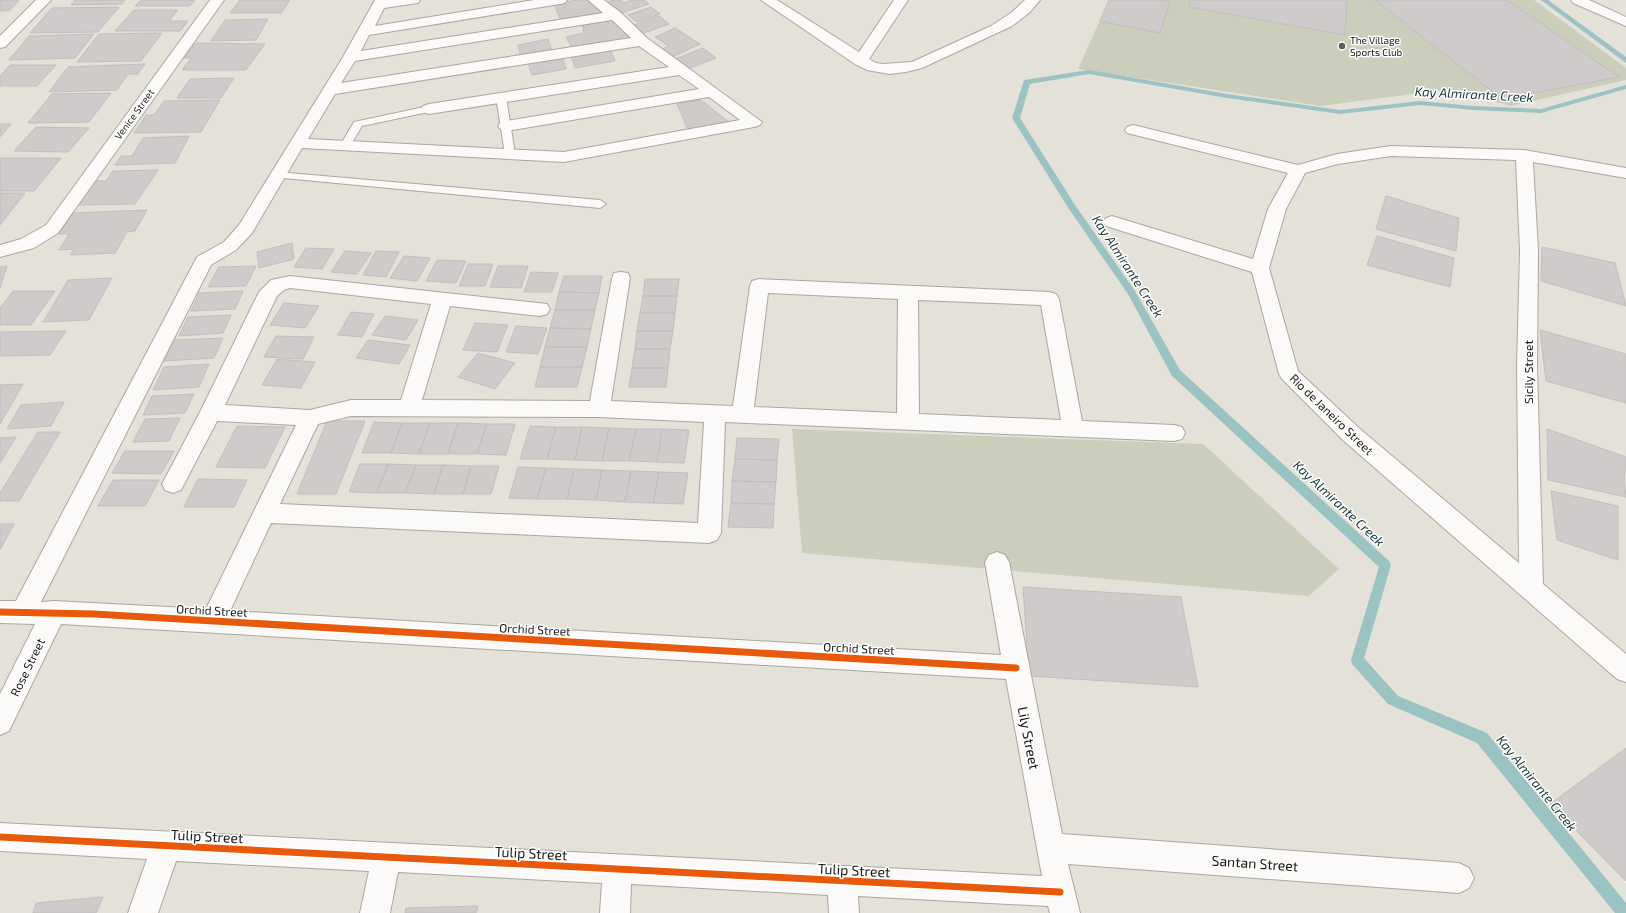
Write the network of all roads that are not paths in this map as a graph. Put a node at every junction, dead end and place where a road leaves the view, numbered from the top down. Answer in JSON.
{"nodes":[{"id":1,"x":44,"y":0,"type":"edge"},
{"id":2,"x":217,"y":0,"type":"edge"},
{"id":3,"x":413,"y":0,"type":"edge"},
{"id":4,"x":560,"y":0,"type":"edge"},
{"id":5,"x":595,"y":0,"type":"edge"},
{"id":6,"x":768,"y":0,"type":"edge"},
{"id":7,"x":901,"y":0,"type":"edge"},
{"id":8,"x":1033,"y":0,"type":"edge"},
{"id":9,"x":1578,"y":0,"type":"edge"},
{"id":10,"x":381,"y":3,"type":"edge"},
{"id":11,"x":616,"y":15,"type":"junction"},
{"id":12,"x":1626,"y":22,"type":"edge"},
{"id":13,"x":363,"y":32,"type":"junction"},
{"id":14,"x":642,"y":41,"type":"junction"},
{"id":15,"x":0,"y":44,"type":"edge"},
{"id":16,"x":350,"y":57,"type":"junction"},
{"id":17,"x":860,"y":61,"type":"junction"},
{"id":18,"x":681,"y":70,"type":"junction"},
{"id":19,"x":329,"y":90,"type":"junction"},
{"id":20,"x":712,"y":92,"type":"junction"},
{"id":21,"x":501,"y":97,"type":"junction"},
{"id":22,"x":429,"y":109,"type":"joint"},
{"id":23,"x":506,"y":126,"type":"junction"},
{"id":24,"x":1133,"y":130,"type":"dead end"},
{"id":25,"x":297,"y":143,"type":"junction"},
{"id":26,"x":346,"y":144,"type":"junction"},
{"id":27,"x":510,"y":154,"type":"junction"},
{"id":28,"x":1524,"y":155,"type":"junction"},
{"id":29,"x":1298,"y":170,"type":"junction"},
{"id":30,"x":1626,"y":173,"type":"edge"},
{"id":31,"x":277,"y":175,"type":"junction"},
{"id":32,"x":600,"y":204,"type":"dead end"},
{"id":33,"x":1112,"y":222,"type":"dead end"},
{"id":34,"x":0,"y":250,"type":"edge"},
{"id":35,"x":1260,"y":268,"type":"junction"},
{"id":36,"x":621,"y":278,"type":"dead end"},
{"id":37,"x":908,"y":292,"type":"junction"},
{"id":38,"x":442,"y":299,"type":"junction"},
{"id":39,"x":540,"y":309,"type":"dead end"},
{"id":40,"x":409,"y":409,"type":"junction"},
{"id":41,"x":599,"y":409,"type":"junction"},
{"id":42,"x":211,"y":412,"type":"junction"},
{"id":43,"x":715,"y":413,"type":"junction"},
{"id":44,"x":742,"y":414,"type":"junction"},
{"id":45,"x":310,"y":418,"type":"junction"},
{"id":46,"x":908,"y":421,"type":"junction"},
{"id":47,"x":1073,"y":428,"type":"junction"},
{"id":48,"x":1174,"y":433,"type":"dead end"},
{"id":49,"x":173,"y":484,"type":"dead end"},
{"id":50,"x":264,"y":513,"type":"junction"},
{"id":51,"x":997,"y":562,"type":"dead end"},
{"id":52,"x":1531,"y":588,"type":"junction"},
{"id":53,"x":24,"y":611,"type":"junction"},
{"id":54,"x":0,"y":612,"type":"edge"},
{"id":55,"x":54,"y":612,"type":"junction"},
{"id":56,"x":213,"y":621,"type":"junction"},
{"id":57,"x":1016,"y":668,"type":"junction"},
{"id":58,"x":1626,"y":670,"type":"edge"},
{"id":59,"x":0,"y":722,"type":"edge"},
{"id":60,"x":0,"y":837,"type":"edge"},
{"id":61,"x":167,"y":845,"type":"junction"},
{"id":62,"x":1050,"y":848,"type":"junction"},
{"id":63,"x":386,"y":857,"type":"junction"},
{"id":64,"x":617,"y":870,"type":"junction"},
{"id":65,"x":1459,"y":878,"type":"dead end"},
{"id":66,"x":842,"y":881,"type":"junction"},
{"id":67,"x":1062,"y":902,"type":"edge"},
{"id":68,"x":143,"y":913,"type":"edge"},
{"id":69,"x":375,"y":913,"type":"edge"},
{"id":70,"x":615,"y":913,"type":"edge"},
{"id":71,"x":844,"y":913,"type":"edge"}],
"edges":[{"from":1,"to":15,"type":"street"},
{"from":2,"to":34,"type":"street","name":"Venice Street"},
{"from":3,"to":10,"type":"street"},
{"from":4,"to":13,"type":"street"},
{"from":5,"to":11,"type":"street"},
{"from":6,"to":17,"type":"street"},
{"from":7,"to":17,"type":"street"},
{"from":8,"to":17,"type":"street"},
{"from":9,"to":12,"type":"street"},
{"from":10,"to":13,"type":"street"},
{"from":11,"to":14,"type":"street"},
{"from":11,"to":16,"type":"street"},
{"from":13,"to":16,"type":"street"},
{"from":14,"to":18,"type":"street"},
{"from":14,"to":19,"type":"street"},
{"from":16,"to":19,"type":"street"},
{"from":18,"to":20,"type":"street"},
{"from":18,"to":21,"type":"street"},
{"from":19,"to":25,"type":"street"},
{"from":20,"to":23,"type":"street"},
{"from":20,"to":27,"type":"street"},
{"from":21,"to":22,"type":"street"},
{"from":21,"to":23,"type":"lane"},
{"from":22,"to":26,"type":"lane"},
{"from":23,"to":27,"type":"lane"},
{"from":24,"to":29,"type":"street"},
{"from":25,"to":26,"type":"street"},
{"from":25,"to":31,"type":"street"},
{"from":26,"to":27,"type":"street"},
{"from":28,"to":29,"type":"street"},
{"from":28,"to":30,"type":"street"},
{"from":28,"to":52,"type":"street","name":"Sicily Street"},
{"from":29,"to":35,"type":"street"},
{"from":31,"to":32,"type":"lane"},
{"from":31,"to":53,"type":"street"},
{"from":33,"to":35,"type":"street"},
{"from":35,"to":52,"type":"street","name":"Rio de Janeiro Street"},
{"from":36,"to":41,"type":"street"},
{"from":37,"to":44,"type":"street"},
{"from":37,"to":46,"type":"street"},
{"from":37,"to":47,"type":"street"},
{"from":38,"to":39,"type":"street"},
{"from":38,"to":40,"type":"street"},
{"from":38,"to":42,"type":"street"},
{"from":40,"to":41,"type":"street"},
{"from":40,"to":45,"type":"street"},
{"from":41,"to":43,"type":"street"},
{"from":42,"to":45,"type":"street"},
{"from":42,"to":49,"type":"street"},
{"from":43,"to":44,"type":"street"},
{"from":43,"to":50,"type":"street"},
{"from":44,"to":46,"type":"street"},
{"from":45,"to":50,"type":"street"},
{"from":46,"to":47,"type":"street"},
{"from":47,"to":48,"type":"street"},
{"from":50,"to":56,"type":"street"},
{"from":51,"to":57,"type":"street","name":"Lily Street"},
{"from":52,"to":58,"type":"street","name":"Rio de Janeiro Street"},
{"from":53,"to":54,"type":"street","name":"Orchid Street"},
{"from":53,"to":55,"type":"street","name":"Orchid Street"},
{"from":55,"to":56,"type":"street","name":"Orchid Street"},
{"from":55,"to":59,"type":"street","name":"Rose Street"},
{"from":56,"to":57,"type":"street","name":"Orchid Street"},
{"from":57,"to":62,"type":"street","name":"Lily Street"},
{"from":60,"to":61,"type":"street","name":"Tulip Street"},
{"from":61,"to":63,"type":"street","name":"Tulip Street"},
{"from":61,"to":68,"type":"street"},
{"from":62,"to":65,"type":"street","name":"Santan Street"},
{"from":62,"to":67,"type":"street","name":"Lily Street"},
{"from":63,"to":64,"type":"street","name":"Tulip Street"},
{"from":63,"to":69,"type":"street"},
{"from":64,"to":66,"type":"street","name":"Tulip Street"},
{"from":64,"to":70,"type":"street"},
{"from":66,"to":67,"type":"street","name":"Tulip Street"},
{"from":66,"to":71,"type":"street"}]}
